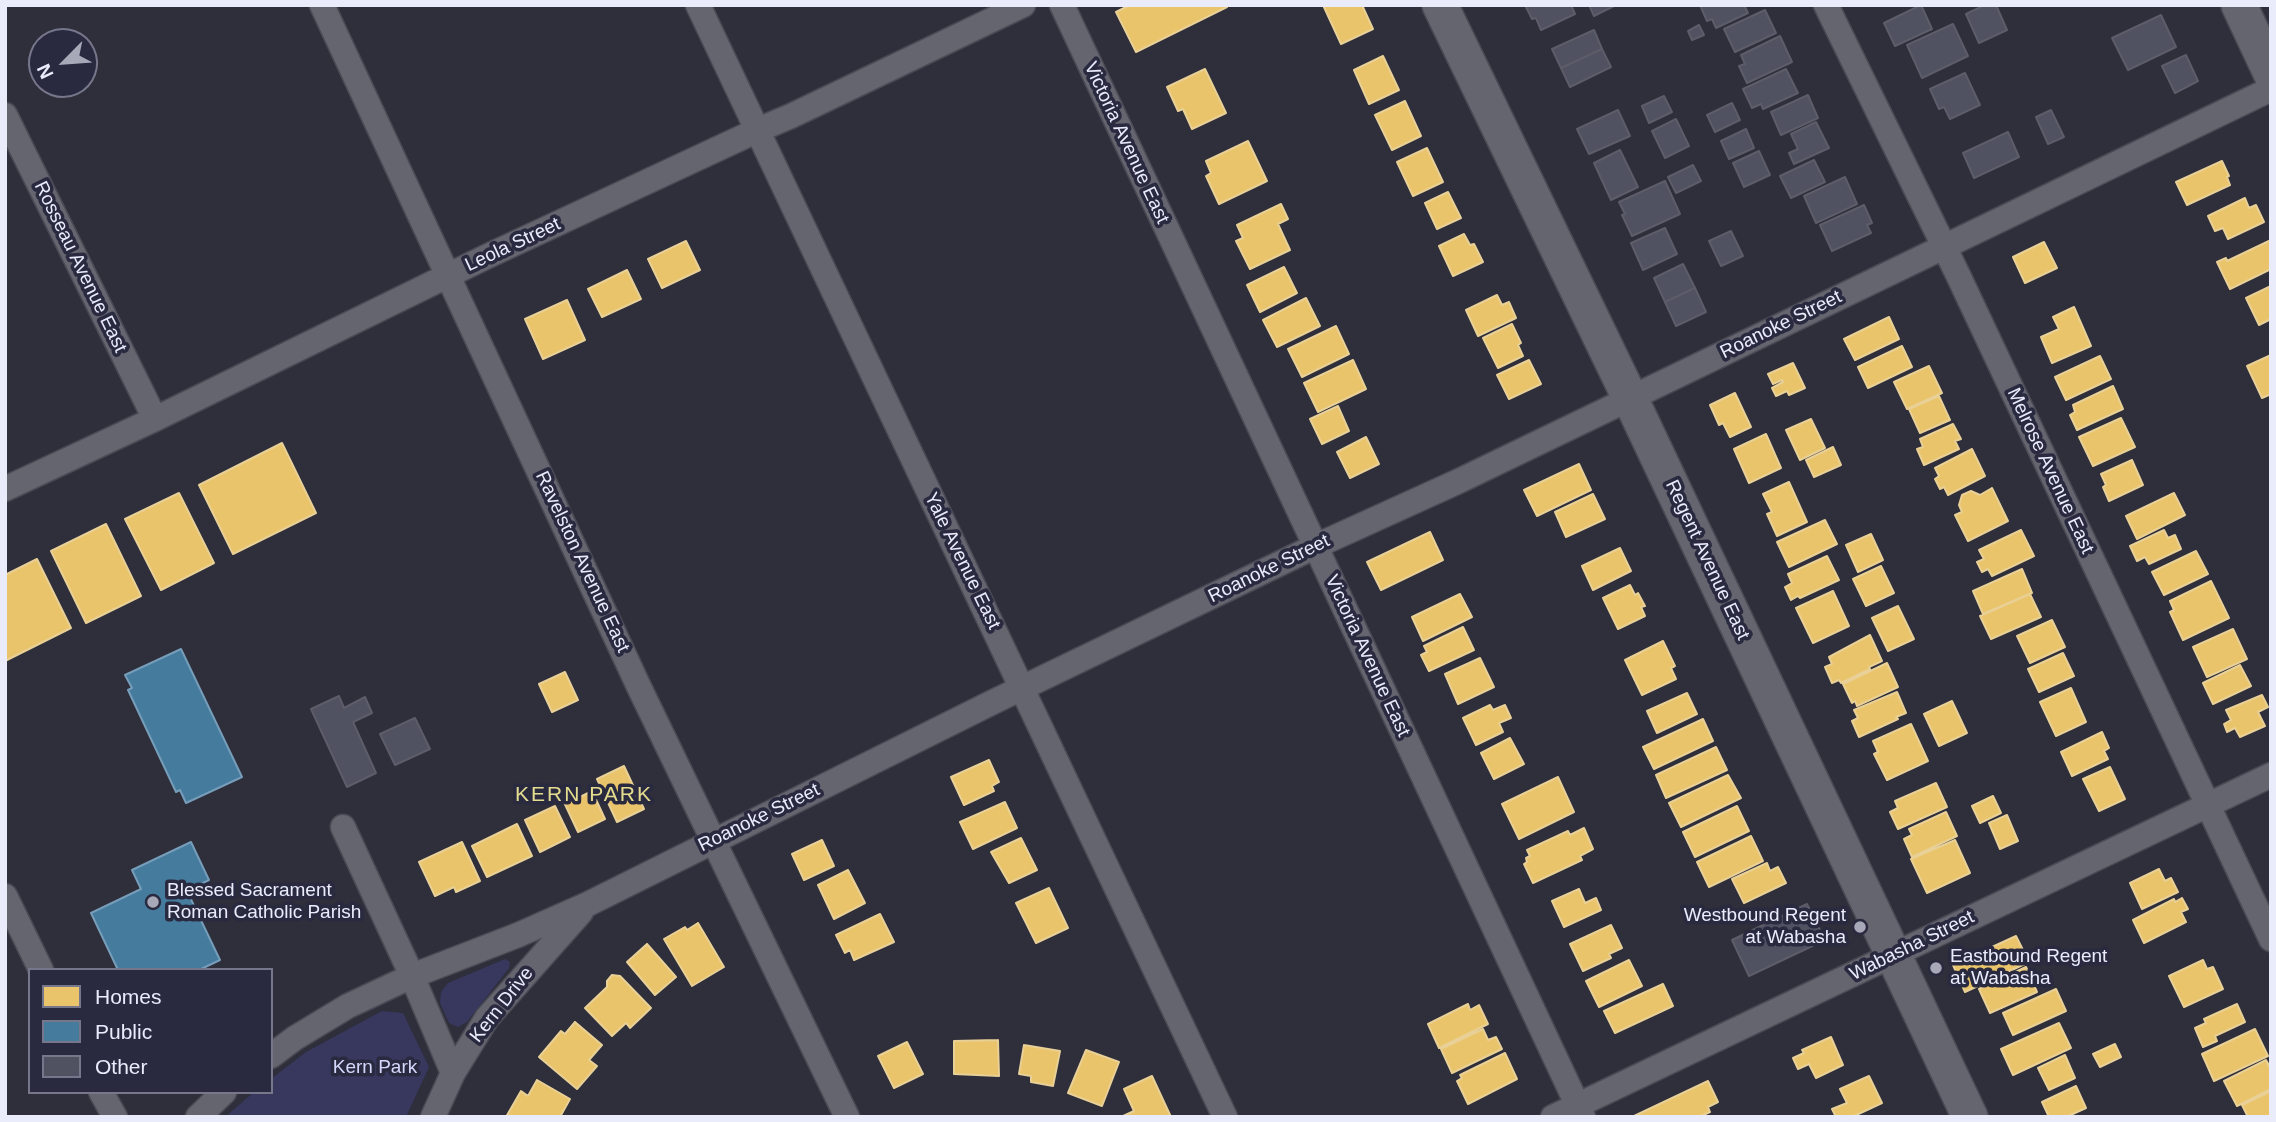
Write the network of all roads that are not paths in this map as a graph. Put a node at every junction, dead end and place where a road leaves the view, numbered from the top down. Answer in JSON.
{"nodes":[{"id":1,"x":322,"y":5,"type":"edge"},
{"id":2,"x":698,"y":5,"type":"edge"},
{"id":3,"x":1023,"y":5,"type":"edge"},
{"id":4,"x":1062,"y":5,"type":"edge"},
{"id":5,"x":1440,"y":5,"type":"edge"},
{"id":6,"x":1826,"y":5,"type":"edge"},
{"id":7,"x":2239,"y":5,"type":"edge"},
{"id":8,"x":2271,"y":73,"type":"edge"},
{"id":9,"x":2271,"y":89,"type":"edge"},
{"id":10,"x":5,"y":115,"type":"edge"},
{"id":11,"x":758,"y":130,"type":"junction"},
{"id":12,"x":1944,"y":246,"type":"junction"},
{"id":13,"x":449,"y":275,"type":"junction"},
{"id":14,"x":1630,"y":398,"type":"junction"},
{"id":15,"x":155,"y":419,"type":"junction"},
{"id":16,"x":5,"y":489,"type":"edge"},
{"id":17,"x":1316,"y":545,"type":"junction"},
{"id":18,"x":1023,"y":688,"type":"junction"},
{"id":19,"x":2271,"y":775,"type":"edge"},
{"id":20,"x":2207,"y":805,"type":"junction"},
{"id":21,"x":343,"y":827,"type":"dead end"},
{"id":22,"x":715,"y":840,"type":"junction"},
{"id":23,"x":5,"y":897,"type":"edge"},
{"id":24,"x":588,"y":904,"type":"junction"},
{"id":25,"x":2271,"y":939,"type":"edge"},
{"id":26,"x":1893,"y":955,"type":"junction"},
{"id":27,"x":40,"y":968,"type":"edge"},
{"id":28,"x":412,"y":976,"type":"junction"},
{"id":29,"x":273,"y":1054,"type":"edge"},
{"id":30,"x":453,"y":1073,"type":"junction"},
{"id":31,"x":102,"y":1094,"type":"edge"},
{"id":32,"x":222,"y":1094,"type":"edge"},
{"id":33,"x":1580,"y":1111,"type":"edge"},
{"id":34,"x":115,"y":1117,"type":"edge"},
{"id":35,"x":198,"y":1117,"type":"edge"},
{"id":36,"x":433,"y":1117,"type":"edge"},
{"id":37,"x":847,"y":1117,"type":"edge"},
{"id":38,"x":1225,"y":1117,"type":"edge"},
{"id":39,"x":1553,"y":1117,"type":"edge"},
{"id":40,"x":1970,"y":1117,"type":"edge"}],
"edges":[{"from":1,"to":13,"type":"street","name":"Ravelston Avenue East"},
{"from":2,"to":11,"type":"street","name":"Yale Avenue East"},
{"from":3,"to":11,"type":"street","name":"Leola Street"},
{"from":4,"to":17,"type":"street","name":"Victoria Avenue East"},
{"from":5,"to":14,"type":"street","name":"Regent Avenue East"},
{"from":6,"to":12,"type":"street","name":"Melrose Avenue East"},
{"from":7,"to":8,"type":"street"},
{"from":9,"to":12,"type":"street","name":"Roanoke Street"},
{"from":10,"to":15,"type":"street","name":"Rosseau Avenue East"},
{"from":11,"to":13,"type":"street","name":"Leola Street"},
{"from":11,"to":18,"type":"street","name":"Yale Avenue East"},
{"from":12,"to":14,"type":"street","name":"Roanoke Street"},
{"from":12,"to":20,"type":"street","name":"Melrose Avenue East"},
{"from":13,"to":15,"type":"street","name":"Leola Street"},
{"from":13,"to":22,"type":"street","name":"Ravelston Avenue East"},
{"from":14,"to":17,"type":"street","name":"Roanoke Street"},
{"from":14,"to":26,"type":"street","name":"Regent Avenue East"},
{"from":15,"to":16,"type":"street","name":"Leola Street"},
{"from":17,"to":18,"type":"street","name":"Roanoke Street"},
{"from":17,"to":33,"type":"street","name":"Victoria Avenue East"},
{"from":18,"to":22,"type":"street","name":"Roanoke Street"},
{"from":18,"to":38,"type":"street","name":"Yale Avenue East"},
{"from":19,"to":20,"type":"street","name":"Wabasha Street"},
{"from":20,"to":25,"type":"street","name":"Melrose Avenue East"},
{"from":20,"to":26,"type":"street","name":"Wabasha Street"},
{"from":21,"to":28,"type":"street"},
{"from":22,"to":24,"type":"street","name":"Roanoke Street"},
{"from":22,"to":37,"type":"street","name":"Ravelston Avenue East"},
{"from":23,"to":27,"type":"street"},
{"from":24,"to":28,"type":"street","name":"Roanoke Street"},
{"from":24,"to":30,"type":"street","name":"Kern Drive"},
{"from":26,"to":33,"type":"street","name":"Wabasha Street"},
{"from":26,"to":40,"type":"street","name":"Regent Avenue East"},
{"from":28,"to":29,"type":"street","name":"Roanoke Street"},
{"from":28,"to":30,"type":"street"},
{"from":30,"to":36,"type":"street","name":"Kern Drive"},
{"from":31,"to":34,"type":"street"},
{"from":32,"to":35,"type":"street"},
{"from":33,"to":39,"type":"street","name":"Wabasha Street"}]}
